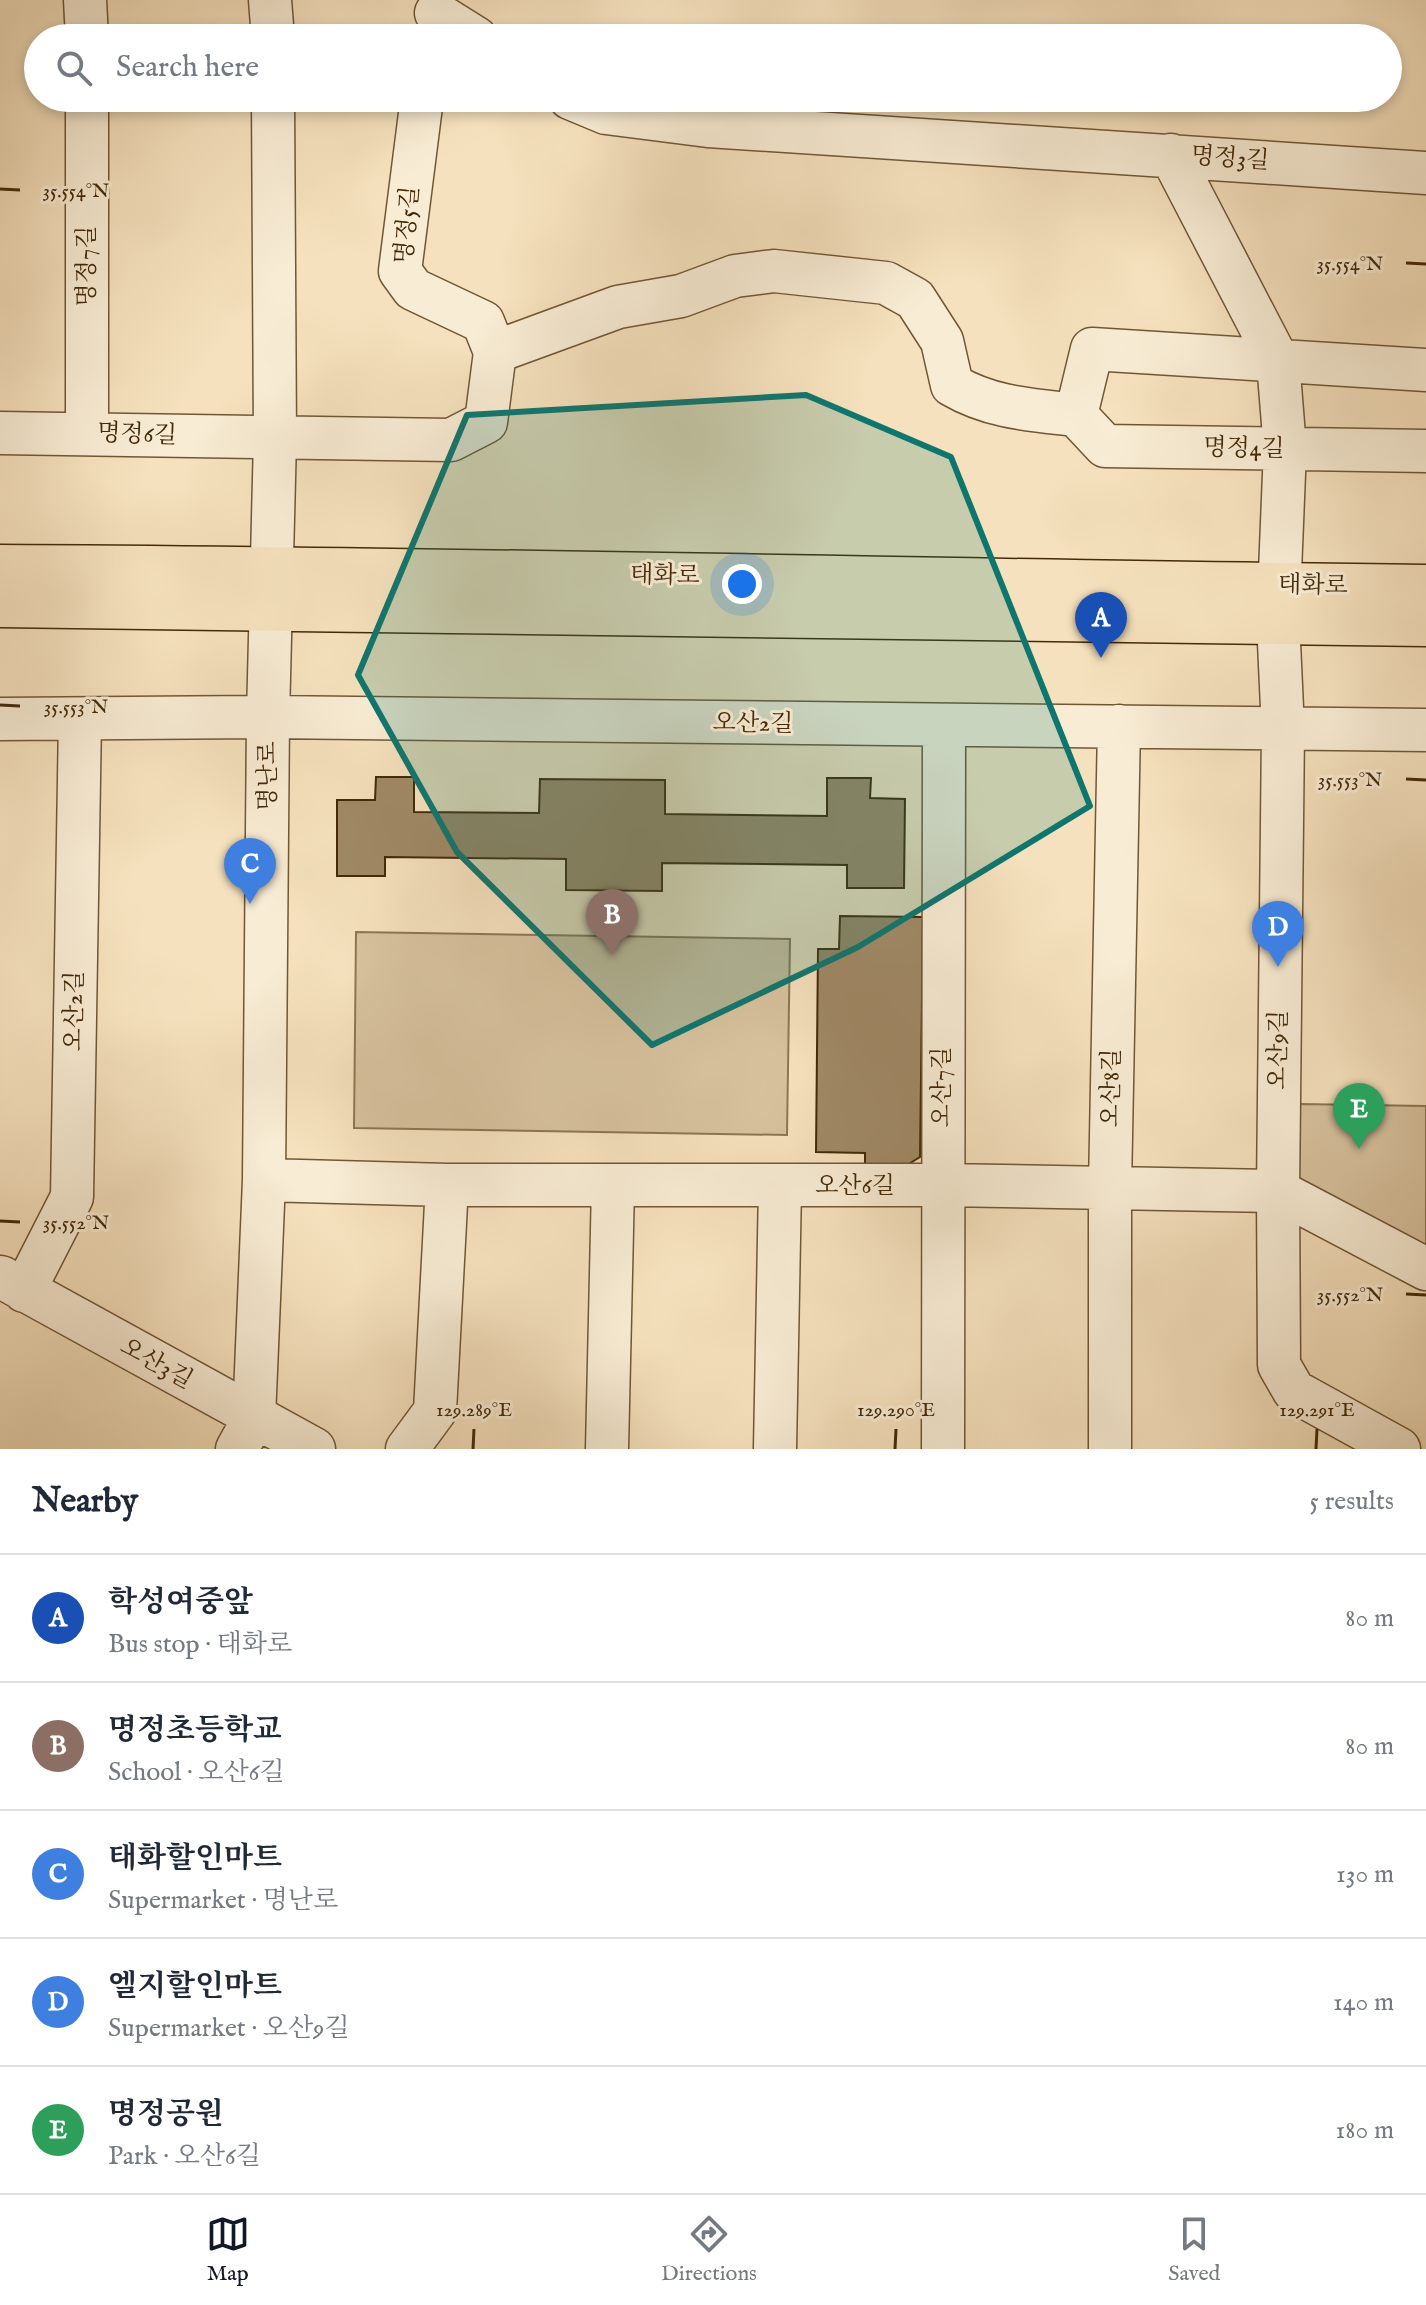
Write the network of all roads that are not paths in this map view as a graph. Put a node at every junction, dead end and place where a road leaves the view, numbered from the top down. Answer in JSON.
{"nodes":[{"id":1,"x":85,"y":0,"type":"edge"},
{"id":2,"x":270,"y":0,"type":"edge"},
{"id":3,"x":86,"y":24,"type":"edge"},
{"id":4,"x":272,"y":24,"type":"edge"},
{"id":5,"x":87,"y":112,"type":"edge"},
{"id":6,"x":273,"y":112,"type":"edge"},
{"id":7,"x":420,"y":112,"type":"edge"},
{"id":8,"x":604,"y":112,"type":"edge"},
{"id":9,"x":1171,"y":155,"type":"junction"},
{"id":10,"x":1426,"y":173,"type":"edge"},
{"id":11,"x":495,"y":352,"type":"junction"},
{"id":12,"x":1278,"y":361,"type":"junction"},
{"id":13,"x":1426,"y":370,"type":"edge"},
{"id":14,"x":1076,"y":415,"type":"junction"},
{"id":15,"x":0,"y":433,"type":"edge"},
{"id":16,"x":87,"y":434,"type":"junction"},
{"id":17,"x":275,"y":439,"type":"junction"},
{"id":18,"x":1285,"y":449,"type":"junction"},
{"id":19,"x":1426,"y":451,"type":"edge"},
{"id":20,"x":0,"y":567,"type":"edge"},
{"id":21,"x":1426,"y":587,"type":"edge"},
{"id":22,"x":271,"y":588,"type":"junction"},
{"id":23,"x":1279,"y":603,"type":"junction"},
{"id":24,"x":0,"y":605,"type":"edge"},
{"id":25,"x":1426,"y":624,"type":"edge"},
{"id":26,"x":268,"y":717,"type":"junction"},
{"id":27,"x":0,"y":719,"type":"edge"},
{"id":28,"x":80,"y":719,"type":"junction"},
{"id":29,"x":944,"y":726,"type":"junction"},
{"id":30,"x":1119,"y":726,"type":"junction"},
{"id":31,"x":1283,"y":730,"type":"junction"},
{"id":32,"x":1426,"y":730,"type":"edge"},
{"id":33,"x":264,"y":1180,"type":"junction"},
{"id":34,"x":447,"y":1185,"type":"junction"},
{"id":35,"x":942,"y":1185,"type":"junction"},
{"id":36,"x":613,"y":1186,"type":"junction"},
{"id":37,"x":780,"y":1186,"type":"junction"},
{"id":38,"x":1110,"y":1187,"type":"junction"},
{"id":39,"x":1278,"y":1191,"type":"junction"},
{"id":40,"x":1426,"y":1269,"type":"edge"},
{"id":41,"x":12,"y":1283,"type":"edge"},
{"id":42,"x":246,"y":1434,"type":"edge"},
{"id":43,"x":314,"y":1449,"type":"edge"},
{"id":44,"x":407,"y":1449,"type":"edge"},
{"id":45,"x":607,"y":1449,"type":"edge"},
{"id":46,"x":775,"y":1449,"type":"edge"},
{"id":47,"x":943,"y":1449,"type":"edge"},
{"id":48,"x":1110,"y":1449,"type":"edge"},
{"id":49,"x":1399,"y":1449,"type":"edge"}],
"edges":[{"from":1,"to":3,"type":"street"},
{"from":2,"to":4,"type":"street"},
{"from":5,"to":16,"type":"street","name":"명정7길"},
{"from":6,"to":17,"type":"street","name":"명난로"},
{"from":7,"to":11,"type":"street","name":"명정5길"},
{"from":8,"to":9,"type":"street"},
{"from":9,"to":10,"type":"street","name":"명정3길"},
{"from":9,"to":12,"type":"street","name":"명정3길"},
{"from":11,"to":14,"type":"street"},
{"from":11,"to":17,"type":"street"},
{"from":12,"to":13,"type":"street"},
{"from":12,"to":14,"type":"street"},
{"from":12,"to":18,"type":"street","name":"명정3길"},
{"from":14,"to":18,"type":"street","name":"명정4길"},
{"from":15,"to":16,"type":"street","name":"명정6길"},
{"from":16,"to":17,"type":"street","name":"명정6길"},
{"from":17,"to":22,"type":"street","name":"명난로"},
{"from":18,"to":19,"type":"street","name":"명정4길"},
{"from":18,"to":23,"type":"street","name":"명정3길"},
{"from":20,"to":22,"type":"main road","name":"태화로"},
{"from":21,"to":23,"type":"main road","name":"태화로"},
{"from":22,"to":23,"type":"main road","name":"태화로"},
{"from":22,"to":24,"type":"main road","name":"태화로"},
{"from":22,"to":26,"type":"street","name":"명난로"},
{"from":23,"to":25,"type":"main road","name":"태화로"},
{"from":23,"to":31,"type":"street","name":"오산9길"},
{"from":26,"to":28,"type":"street","name":"오산2길"},
{"from":26,"to":29,"type":"street","name":"오산2길"},
{"from":26,"to":33,"type":"street","name":"명난로"},
{"from":27,"to":28,"type":"street","name":"오산2길"},
{"from":28,"to":41,"type":"street","name":"오산2길"},
{"from":29,"to":30,"type":"street","name":"오산2길"},
{"from":29,"to":35,"type":"street","name":"오산7길"},
{"from":30,"to":31,"type":"street","name":"오산2길"},
{"from":30,"to":38,"type":"street","name":"오산8길"},
{"from":31,"to":32,"type":"street","name":"오산2길"},
{"from":31,"to":39,"type":"street","name":"오산9길"},
{"from":33,"to":34,"type":"street","name":"오산6길"},
{"from":33,"to":42,"type":"street","name":"명난로"},
{"from":34,"to":36,"type":"street","name":"오산6길"},
{"from":34,"to":44,"type":"street"},
{"from":35,"to":37,"type":"street","name":"오산6길"},
{"from":35,"to":38,"type":"street","name":"오산6길"},
{"from":35,"to":47,"type":"street","name":"오산7길"},
{"from":36,"to":37,"type":"street","name":"오산6길"},
{"from":36,"to":45,"type":"street"},
{"from":37,"to":46,"type":"street"},
{"from":38,"to":39,"type":"street","name":"오산6길"},
{"from":38,"to":48,"type":"street","name":"오산8길"},
{"from":39,"to":40,"type":"street","name":"오산6길"},
{"from":39,"to":49,"type":"street","name":"오산9길"},
{"from":41,"to":42,"type":"street","name":"오산3길"},
{"from":42,"to":43,"type":"street","name":"오산3길"}]}
